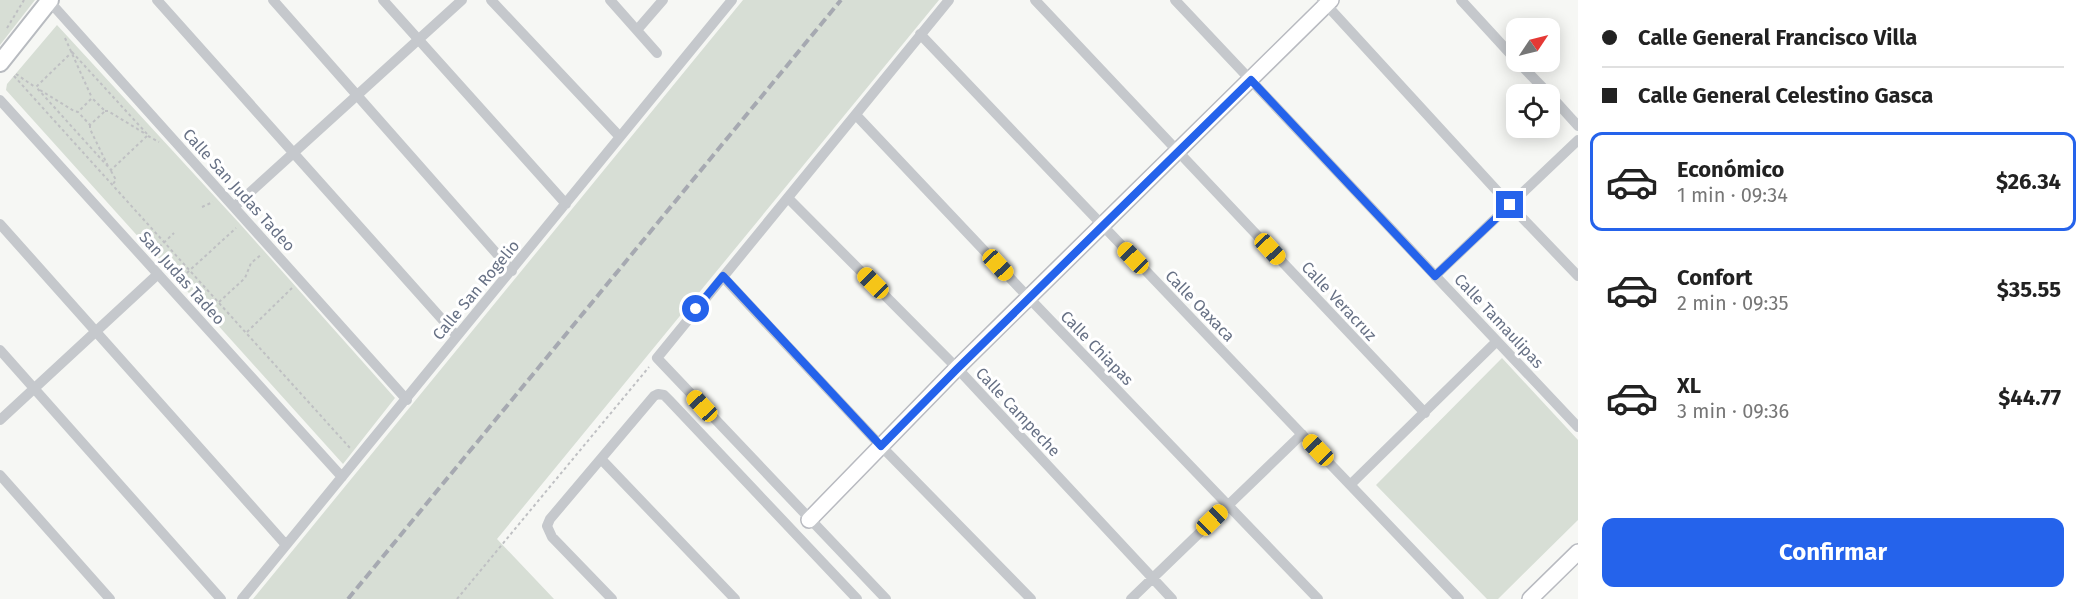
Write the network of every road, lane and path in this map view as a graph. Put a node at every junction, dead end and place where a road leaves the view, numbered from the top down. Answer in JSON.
{"nodes":[{"id":1,"x":24,"y":0,"type":"edge"},
{"id":2,"x":50,"y":0,"type":"edge"},
{"id":3,"x":157,"y":0,"type":"edge"},
{"id":4,"x":273,"y":0,"type":"edge"},
{"id":5,"x":383,"y":0,"type":"edge"},
{"id":6,"x":462,"y":0,"type":"edge"},
{"id":7,"x":491,"y":0,"type":"edge"},
{"id":8,"x":610,"y":0,"type":"edge"},
{"id":9,"x":663,"y":0,"type":"edge"},
{"id":10,"x":732,"y":0,"type":"edge"},
{"id":11,"x":948,"y":0,"type":"edge"},
{"id":12,"x":1035,"y":0,"type":"edge"},
{"id":13,"x":1175,"y":0,"type":"edge"},
{"id":14,"x":1461,"y":0,"type":"edge"},
{"id":15,"x":1326,"y":2,"type":"edge"},
{"id":16,"x":7,"y":28,"type":"dead end"},
{"id":17,"x":637,"y":30,"type":"junction"},
{"id":18,"x":920,"y":34,"type":"junction"},
{"id":19,"x":64,"y":35,"type":"dead end"},
{"id":20,"x":418,"y":38,"type":"junction"},
{"id":21,"x":1506,"y":49,"type":"edge"},
{"id":22,"x":72,"y":52,"type":"junction"},
{"id":23,"x":657,"y":53,"type":"dead end"},
{"id":24,"x":0,"y":63,"type":"edge"},
{"id":25,"x":1527,"y":72,"type":"edge"},
{"id":26,"x":1251,"y":80,"type":"junction"},
{"id":27,"x":1539,"y":84,"type":"edge"},
{"id":28,"x":36,"y":87,"type":"junction"},
{"id":29,"x":356,"y":96,"type":"junction"},
{"id":30,"x":92,"y":98,"type":"junction"},
{"id":31,"x":0,"y":100,"type":"edge"},
{"id":32,"x":1560,"y":107,"type":"edge"},
{"id":33,"x":105,"y":111,"type":"junction"},
{"id":34,"x":78,"y":112,"type":"junction"},
{"id":35,"x":856,"y":115,"type":"junction"},
{"id":36,"x":90,"y":125,"type":"junction"},
{"id":37,"x":1578,"y":126,"type":"edge"},
{"id":38,"x":148,"y":135,"type":"junction"},
{"id":39,"x":620,"y":137,"type":"junction"},
{"id":40,"x":1578,"y":140,"type":"edge"},
{"id":41,"x":1177,"y":151,"type":"junction"},
{"id":42,"x":293,"y":152,"type":"junction"},
{"id":43,"x":111,"y":170,"type":"junction"},
{"id":44,"x":113,"y":185,"type":"junction"},
{"id":45,"x":788,"y":198,"type":"junction"},
{"id":46,"x":218,"y":200,"type":"dead end"},
{"id":47,"x":566,"y":204,"type":"junction"},
{"id":48,"x":1510,"y":205,"type":"junction"},
{"id":49,"x":202,"y":207,"type":"dead end"},
{"id":50,"x":234,"y":207,"type":"junction"},
{"id":51,"x":0,"y":224,"type":"edge"},
{"id":52,"x":240,"y":224,"type":"dead end"},
{"id":53,"x":1102,"y":225,"type":"junction"},
{"id":54,"x":174,"y":233,"type":"dead end"},
{"id":55,"x":165,"y":242,"type":"junction"},
{"id":56,"x":264,"y":252,"type":"dead end"},
{"id":57,"x":153,"y":254,"type":"dead end"},
{"id":58,"x":189,"y":271,"type":"junction"},
{"id":59,"x":512,"y":271,"type":"junction"},
{"id":60,"x":158,"y":274,"type":"junction"},
{"id":61,"x":723,"y":276,"type":"junction"},
{"id":62,"x":1435,"y":276,"type":"junction"},
{"id":63,"x":1578,"y":276,"type":"edge"},
{"id":64,"x":178,"y":282,"type":"dead end"},
{"id":65,"x":294,"y":285,"type":"dead end"},
{"id":66,"x":1029,"y":298,"type":"junction"},
{"id":67,"x":219,"y":303,"type":"junction"},
{"id":68,"x":95,"y":330,"type":"junction"},
{"id":69,"x":246,"y":333,"type":"junction"},
{"id":70,"x":457,"y":336,"type":"junction"},
{"id":71,"x":1497,"y":341,"type":"junction"},
{"id":72,"x":0,"y":351,"type":"edge"},
{"id":73,"x":657,"y":358,"type":"junction"},
{"id":74,"x":957,"y":369,"type":"junction"},
{"id":75,"x":34,"y":389,"type":"junction"},
{"id":76,"x":407,"y":400,"type":"junction"},
{"id":77,"x":1425,"y":413,"type":"junction"},
{"id":78,"x":0,"y":420,"type":"edge"},
{"id":79,"x":1578,"y":427,"type":"edge"},
{"id":80,"x":1302,"y":434,"type":"junction"},
{"id":81,"x":881,"y":446,"type":"junction"},
{"id":82,"x":353,"y":451,"type":"dead end"},
{"id":83,"x":601,"y":459,"type":"junction"},
{"id":84,"x":0,"y":475,"type":"edge"},
{"id":85,"x":342,"y":477,"type":"junction"},
{"id":86,"x":1351,"y":484,"type":"junction"},
{"id":87,"x":1227,"y":506,"type":"junction"},
{"id":88,"x":809,"y":520,"type":"junction"},
{"id":89,"x":286,"y":545,"type":"junction"},
{"id":90,"x":1578,"y":552,"type":"edge"},
{"id":91,"x":1152,"y":579,"type":"junction"},
{"id":92,"x":110,"y":599,"type":"edge"},
{"id":93,"x":222,"y":599,"type":"edge"},
{"id":94,"x":242,"y":599,"type":"edge"},
{"id":95,"x":457,"y":599,"type":"edge"},
{"id":96,"x":612,"y":599,"type":"edge"},
{"id":97,"x":735,"y":599,"type":"edge"},
{"id":98,"x":857,"y":599,"type":"edge"},
{"id":99,"x":886,"y":599,"type":"edge"},
{"id":100,"x":1031,"y":599,"type":"edge"},
{"id":101,"x":1131,"y":599,"type":"edge"},
{"id":102,"x":1172,"y":599,"type":"edge"},
{"id":103,"x":1318,"y":599,"type":"edge"},
{"id":104,"x":1459,"y":599,"type":"edge"},
{"id":105,"x":1530,"y":599,"type":"edge"}],
"edges":[{"from":1,"to":16,"type":"path"},
{"from":2,"to":24,"type":"main road"},
{"from":2,"to":50,"type":"street","name":"Calle San Judas Tadeo"},
{"from":3,"to":42,"type":"street"},
{"from":4,"to":29,"type":"street"},
{"from":5,"to":20,"type":"street"},
{"from":6,"to":20,"type":"street"},
{"from":7,"to":39,"type":"street"},
{"from":8,"to":17,"type":"street"},
{"from":9,"to":17,"type":"street"},
{"from":10,"to":39,"type":"street","name":"Calle San Rogelio"},
{"from":11,"to":18,"type":"street"},
{"from":12,"to":41,"type":"street","name":"Calle Veracruz"},
{"from":13,"to":26,"type":"street","name":"Calle Tamaulipas"},
{"from":14,"to":21,"type":"street"},
{"from":15,"to":26,"type":"street"},
{"from":15,"to":48,"type":"street"},
{"from":17,"to":23,"type":"street"},
{"from":18,"to":35,"type":"street"},
{"from":18,"to":53,"type":"street","name":"Calle Oaxaca"},
{"from":19,"to":22,"type":"path"},
{"from":20,"to":29,"type":"street"},
{"from":20,"to":47,"type":"street"},
{"from":22,"to":28,"type":"path"},
{"from":22,"to":30,"type":"path"},
{"from":22,"to":38,"type":"path"},
{"from":25,"to":27,"type":"street"},
{"from":26,"to":41,"type":"street"},
{"from":26,"to":62,"type":"street","name":"Calle Tamaulipas"},
{"from":28,"to":34,"type":"path"},
{"from":28,"to":43,"type":"path"},
{"from":28,"to":44,"type":"path"},
{"from":29,"to":42,"type":"street"},
{"from":29,"to":59,"type":"street"},
{"from":30,"to":33,"type":"path"},
{"from":30,"to":34,"type":"path"},
{"from":31,"to":60,"type":"street","name":"San Judas Tadeo"},
{"from":32,"to":37,"type":"street"},
{"from":33,"to":36,"type":"path"},
{"from":33,"to":38,"type":"path"},
{"from":34,"to":36,"type":"path"},
{"from":35,"to":45,"type":"street"},
{"from":35,"to":66,"type":"street","name":"Calle Chiapas"},
{"from":36,"to":43,"type":"path"},
{"from":38,"to":43,"type":"path"},
{"from":39,"to":47,"type":"street","name":"Calle San Rogelio"},
{"from":40,"to":48,"type":"street"},
{"from":41,"to":53,"type":"street"},
{"from":41,"to":77,"type":"street","name":"Calle Veracruz"},
{"from":42,"to":50,"type":"street"},
{"from":42,"to":70,"type":"street"},
{"from":43,"to":44,"type":"path"},
{"from":44,"to":55,"type":"path"},
{"from":45,"to":61,"type":"street"},
{"from":45,"to":74,"type":"street","name":"Calle Campeche"},
{"from":46,"to":49,"type":"path"},
{"from":47,"to":59,"type":"street","name":"Calle San Rogelio"},
{"from":48,"to":62,"type":"street"},
{"from":48,"to":63,"type":"street"},
{"from":50,"to":76,"type":"street","name":"Calle San Judas Tadeo"},
{"from":51,"to":68,"type":"street"},
{"from":52,"to":58,"type":"path"},
{"from":53,"to":66,"type":"street"},
{"from":53,"to":80,"type":"street","name":"Calle Oaxaca"},
{"from":54,"to":55,"type":"path"},
{"from":55,"to":57,"type":"path"},
{"from":55,"to":58,"type":"path"},
{"from":56,"to":67,"type":"path"},
{"from":58,"to":64,"type":"path"},
{"from":58,"to":67,"type":"path"},
{"from":59,"to":70,"type":"street","name":"Calle San Rogelio"},
{"from":60,"to":68,"type":"street"},
{"from":60,"to":85,"type":"street","name":"San Judas Tadeo"},
{"from":61,"to":73,"type":"street"},
{"from":61,"to":81,"type":"street"},
{"from":62,"to":71,"type":"street","name":"Calle Tamaulipas"},
{"from":65,"to":69,"type":"path"},
{"from":66,"to":74,"type":"street"},
{"from":66,"to":87,"type":"street","name":"Calle Chiapas"},
{"from":67,"to":69,"type":"path"},
{"from":68,"to":75,"type":"street"},
{"from":68,"to":89,"type":"street"},
{"from":69,"to":82,"type":"path"},
{"from":70,"to":76,"type":"street","name":"Calle San Rogelio"},
{"from":71,"to":77,"type":"street"},
{"from":71,"to":79,"type":"street","name":"Calle Tamaulipas"},
{"from":72,"to":75,"type":"street"},
{"from":73,"to":88,"type":"street"},
{"from":73,"to":95,"type":"path"},
{"from":74,"to":81,"type":"street"},
{"from":74,"to":91,"type":"street","name":"Calle Campeche"},
{"from":75,"to":78,"type":"street"},
{"from":75,"to":93,"type":"street"},
{"from":76,"to":85,"type":"street","name":"Calle San Rogelio"},
{"from":77,"to":86,"type":"street"},
{"from":80,"to":86,"type":"street","name":"Calle Oaxaca"},
{"from":80,"to":87,"type":"street"},
{"from":81,"to":88,"type":"street"},
{"from":81,"to":100,"type":"street"},
{"from":83,"to":96,"type":"street"},
{"from":83,"to":97,"type":"street"},
{"from":83,"to":98,"type":"street"},
{"from":84,"to":92,"type":"street"},
{"from":85,"to":89,"type":"street","name":"Calle San Rogelio"},
{"from":86,"to":104,"type":"street","name":"Calle Oaxaca"},
{"from":87,"to":91,"type":"street"},
{"from":87,"to":103,"type":"street","name":"Calle Chiapas"},
{"from":88,"to":99,"type":"street"},
{"from":89,"to":94,"type":"street","name":"Calle San Rogelio"},
{"from":90,"to":105,"type":"street"},
{"from":91,"to":101,"type":"street"},
{"from":91,"to":102,"type":"street","name":"Calle Campeche"}]}
